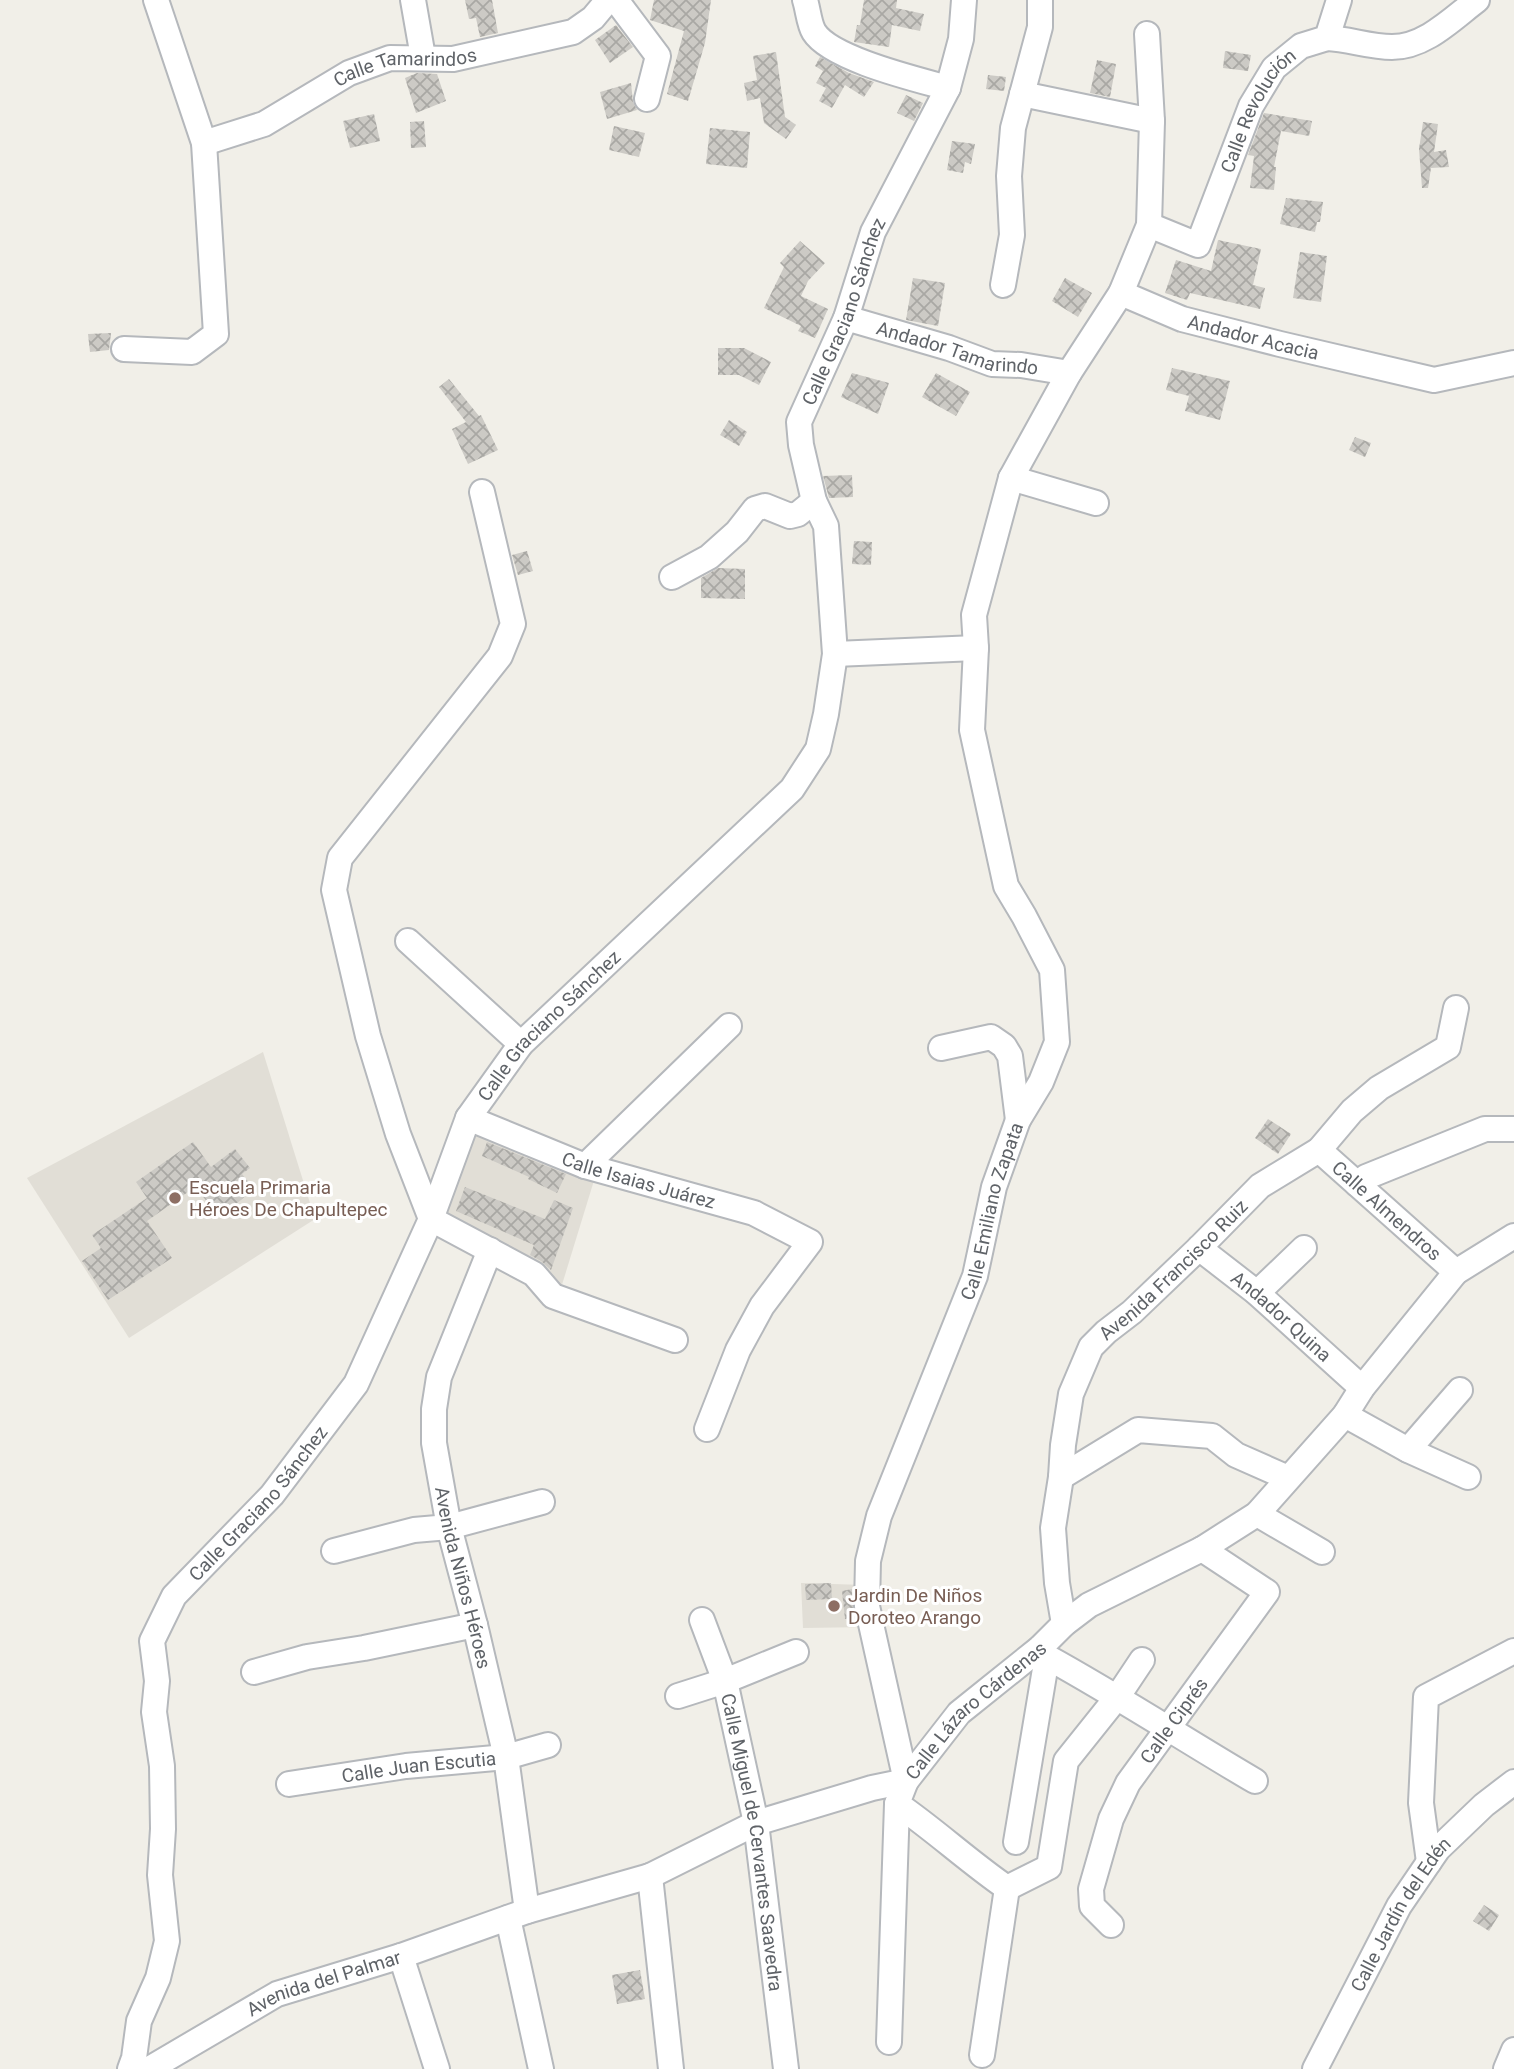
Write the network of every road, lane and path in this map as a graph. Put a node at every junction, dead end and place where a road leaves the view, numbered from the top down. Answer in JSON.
{"nodes":[{"id":1,"x":156,"y":0,"type":"edge"},
{"id":2,"x":413,"y":0,"type":"edge"},
{"id":3,"x":608,"y":0,"type":"edge"},
{"id":4,"x":616,"y":0,"type":"edge"},
{"id":5,"x":805,"y":0,"type":"edge"},
{"id":6,"x":964,"y":0,"type":"edge"},
{"id":7,"x":1040,"y":0,"type":"edge"},
{"id":8,"x":1339,"y":0,"type":"edge"},
{"id":9,"x":1477,"y":0,"type":"edge"},
{"id":10,"x":1147,"y":33,"type":"dead end"},
{"id":11,"x":1327,"y":38,"type":"junction"},
{"id":12,"x":423,"y":57,"type":"junction"},
{"id":13,"x":948,"y":88,"type":"junction"},
{"id":14,"x":1022,"y":94,"type":"junction"},
{"id":15,"x":647,"y":99,"type":"dead end"},
{"id":16,"x":1152,"y":121,"type":"junction"},
{"id":17,"x":204,"y":143,"type":"junction"},
{"id":18,"x":1149,"y":225,"type":"junction"},
{"id":19,"x":1003,"y":285,"type":"dead end"},
{"id":20,"x":1121,"y":293,"type":"junction"},
{"id":21,"x":846,"y":318,"type":"junction"},
{"id":22,"x":124,"y":349,"type":"dead end"},
{"id":23,"x":1514,"y":363,"type":"edge"},
{"id":24,"x":1069,"y":373,"type":"junction"},
{"id":25,"x":1011,"y":478,"type":"junction"},
{"id":26,"x":482,"y":492,"type":"dead end"},
{"id":27,"x":814,"y":501,"type":"junction"},
{"id":28,"x":1096,"y":503,"type":"dead end"},
{"id":29,"x":672,"y":577,"type":"dead end"},
{"id":30,"x":976,"y":648,"type":"junction"},
{"id":31,"x":835,"y":654,"type":"junction"},
{"id":32,"x":408,"y":941,"type":"dead end"},
{"id":33,"x":1456,"y":1008,"type":"dead end"},
{"id":34,"x":729,"y":1026,"type":"dead end"},
{"id":35,"x":521,"y":1044,"type":"junction"},
{"id":36,"x":940,"y":1048,"type":"dead end"},
{"id":37,"x":468,"y":1118,"type":"junction"},
{"id":38,"x":1018,"y":1120,"type":"junction"},
{"id":39,"x":1514,"y":1129,"type":"edge"},
{"id":40,"x":1319,"y":1150,"type":"junction"},
{"id":41,"x":585,"y":1166,"type":"junction"},
{"id":42,"x":1357,"y":1184,"type":"junction"},
{"id":43,"x":431,"y":1219,"type":"junction"},
{"id":44,"x":1514,"y":1236,"type":"edge"},
{"id":45,"x":1199,"y":1248,"type":"junction"},
{"id":46,"x":1304,"y":1248,"type":"dead end"},
{"id":47,"x":490,"y":1250,"type":"junction"},
{"id":48,"x":1456,"y":1272,"type":"junction"},
{"id":49,"x":1257,"y":1293,"type":"junction"},
{"id":50,"x":675,"y":1340,"type":"dead end"},
{"id":51,"x":1362,"y":1388,"type":"junction"},
{"id":52,"x":1460,"y":1391,"type":"dead end"},
{"id":53,"x":1345,"y":1415,"type":"junction"},
{"id":54,"x":707,"y":1429,"type":"dead end"},
{"id":55,"x":1408,"y":1450,"type":"junction"},
{"id":56,"x":1061,"y":1477,"type":"junction"},
{"id":57,"x":1288,"y":1478,"type":"junction"},
{"id":58,"x":1468,"y":1478,"type":"dead end"},
{"id":59,"x":542,"y":1502,"type":"dead end"},
{"id":60,"x":1257,"y":1514,"type":"junction"},
{"id":61,"x":449,"y":1527,"type":"junction"},
{"id":62,"x":1202,"y":1549,"type":"junction"},
{"id":63,"x":334,"y":1551,"type":"dead end"},
{"id":64,"x":1322,"y":1552,"type":"dead end"},
{"id":65,"x":702,"y":1620,"type":"dead end"},
{"id":66,"x":1064,"y":1624,"type":"junction"},
{"id":67,"x":475,"y":1625,"type":"junction"},
{"id":68,"x":1514,"y":1651,"type":"edge"},
{"id":69,"x":796,"y":1652,"type":"dead end"},
{"id":70,"x":1044,"y":1652,"type":"junction"},
{"id":71,"x":1142,"y":1660,"type":"dead end"},
{"id":72,"x":254,"y":1672,"type":"dead end"},
{"id":73,"x":724,"y":1681,"type":"junction"},
{"id":74,"x":678,"y":1696,"type":"dead end"},
{"id":75,"x":1118,"y":1696,"type":"junction"},
{"id":76,"x":1167,"y":1730,"type":"junction"},
{"id":77,"x":548,"y":1745,"type":"dead end"},
{"id":78,"x":506,"y":1757,"type":"junction"},
{"id":79,"x":906,"y":1781,"type":"junction"},
{"id":80,"x":1255,"y":1781,"type":"dead end"},
{"id":81,"x":1514,"y":1782,"type":"edge"},
{"id":82,"x":289,"y":1784,"type":"dead end"},
{"id":83,"x":897,"y":1804,"type":"junction"},
{"id":84,"x":757,"y":1823,"type":"junction"},
{"id":85,"x":1016,"y":1842,"type":"dead end"},
{"id":86,"x":1429,"y":1863,"type":"junction"},
{"id":87,"x":650,"y":1876,"type":"junction"},
{"id":88,"x":1007,"y":1888,"type":"junction"},
{"id":89,"x":517,"y":1915,"type":"junction"},
{"id":90,"x":1111,"y":1925,"type":"dead end"},
{"id":91,"x":401,"y":1956,"type":"junction"},
{"id":92,"x":889,"y":2042,"type":"dead end"},
{"id":93,"x":1514,"y":2050,"type":"edge"},
{"id":94,"x":982,"y":2055,"type":"dead end"},
{"id":95,"x":130,"y":2069,"type":"edge"},
{"id":96,"x":149,"y":2069,"type":"edge"},
{"id":97,"x":437,"y":2069,"type":"edge"},
{"id":98,"x":541,"y":2069,"type":"edge"},
{"id":99,"x":671,"y":2069,"type":"edge"},
{"id":100,"x":786,"y":2069,"type":"edge"},
{"id":101,"x":1315,"y":2069,"type":"edge"},
{"id":102,"x":1506,"y":2069,"type":"edge"}],
"edges":[{"from":1,"to":17,"type":"street"},
{"from":2,"to":12,"type":"street"},
{"from":3,"to":12,"type":"street","name":"Calle Tamarindos"},
{"from":4,"to":15,"type":"street"},
{"from":5,"to":13,"type":"street"},
{"from":6,"to":13,"type":"street","name":"Calle Graciano Sánchez"},
{"from":7,"to":14,"type":"street"},
{"from":8,"to":11,"type":"street"},
{"from":9,"to":11,"type":"street"},
{"from":10,"to":16,"type":"street"},
{"from":11,"to":18,"type":"street","name":"Calle Revolución"},
{"from":12,"to":17,"type":"street","name":"Calle Tamarindos"},
{"from":13,"to":21,"type":"street","name":"Calle Graciano Sánchez"},
{"from":14,"to":16,"type":"street"},
{"from":14,"to":19,"type":"street"},
{"from":16,"to":18,"type":"street"},
{"from":17,"to":22,"type":"street"},
{"from":18,"to":20,"type":"street","name":"Calle Emiliano Zapata"},
{"from":20,"to":23,"type":"street","name":"Andador Acacia"},
{"from":20,"to":24,"type":"street","name":"Calle Emiliano Zapata"},
{"from":21,"to":24,"type":"street","name":"Andador Tamarindo"},
{"from":21,"to":27,"type":"street","name":"Calle Graciano Sánchez"},
{"from":24,"to":25,"type":"street","name":"Calle Emiliano Zapata"},
{"from":25,"to":28,"type":"street"},
{"from":25,"to":30,"type":"street","name":"Calle Emiliano Zapata"},
{"from":26,"to":43,"type":"street"},
{"from":27,"to":29,"type":"street"},
{"from":27,"to":31,"type":"street","name":"Calle Graciano Sánchez"},
{"from":30,"to":31,"type":"street"},
{"from":30,"to":38,"type":"street","name":"Calle Emiliano Zapata"},
{"from":31,"to":35,"type":"street","name":"Calle Graciano Sánchez"},
{"from":32,"to":35,"type":"street"},
{"from":33,"to":40,"type":"street","name":"Avenida Francisco Ruiz"},
{"from":34,"to":41,"type":"street"},
{"from":35,"to":37,"type":"street","name":"Calle Graciano Sánchez"},
{"from":36,"to":38,"type":"street"},
{"from":37,"to":41,"type":"street","name":"Calle Isaias Juárez"},
{"from":37,"to":43,"type":"street","name":"Calle Graciano Sánchez"},
{"from":38,"to":79,"type":"street","name":"Calle Emiliano Zapata"},
{"from":39,"to":42,"type":"street"},
{"from":40,"to":42,"type":"street","name":"Calle Almendros"},
{"from":40,"to":45,"type":"street","name":"Avenida Francisco Ruiz"},
{"from":41,"to":54,"type":"street","name":"Calle Isaias Juárez"},
{"from":42,"to":48,"type":"street","name":"Calle Almendros"},
{"from":43,"to":47,"type":"street"},
{"from":43,"to":95,"type":"street","name":"Calle Graciano Sánchez"},
{"from":44,"to":48,"type":"street","name":"Calle Lázaro Cárdenas"},
{"from":45,"to":49,"type":"street","name":"Andador Quina"},
{"from":45,"to":56,"type":"street","name":"Avenida Francisco Ruiz"},
{"from":46,"to":49,"type":"street"},
{"from":47,"to":50,"type":"street"},
{"from":47,"to":61,"type":"street","name":"Avenida Niños Héroes"},
{"from":48,"to":51,"type":"street","name":"Calle Lázaro Cárdenas"},
{"from":49,"to":51,"type":"street","name":"Andador Quina"},
{"from":51,"to":53,"type":"street","name":"Calle Lázaro Cárdenas"},
{"from":52,"to":55,"type":"street"},
{"from":53,"to":55,"type":"street"},
{"from":53,"to":57,"type":"street","name":"Calle Lázaro Cárdenas"},
{"from":55,"to":58,"type":"street"},
{"from":56,"to":57,"type":"street"},
{"from":56,"to":66,"type":"street","name":"Avenida Francisco Ruiz"},
{"from":57,"to":60,"type":"street","name":"Calle Lázaro Cárdenas"},
{"from":59,"to":61,"type":"street"},
{"from":60,"to":62,"type":"street","name":"Calle Lázaro Cárdenas"},
{"from":60,"to":64,"type":"street"},
{"from":61,"to":63,"type":"street"},
{"from":61,"to":67,"type":"street","name":"Avenida Niños Héroes"},
{"from":62,"to":66,"type":"street","name":"Calle Lázaro Cárdenas"},
{"from":62,"to":76,"type":"street","name":"Calle Ciprés"},
{"from":65,"to":73,"type":"street","name":"Calle Miguel de Cervantes Saavedra"},
{"from":66,"to":70,"type":"street","name":"Calle Lázaro Cárdenas"},
{"from":67,"to":72,"type":"street"},
{"from":67,"to":78,"type":"street","name":"Avenida Niños Héroes"},
{"from":68,"to":86,"type":"street"},
{"from":69,"to":73,"type":"street"},
{"from":70,"to":75,"type":"street"},
{"from":70,"to":79,"type":"street","name":"Calle Lázaro Cárdenas"},
{"from":70,"to":85,"type":"street"},
{"from":71,"to":75,"type":"street"},
{"from":73,"to":74,"type":"street"},
{"from":73,"to":84,"type":"street","name":"Calle Miguel de Cervantes Saavedra"},
{"from":75,"to":76,"type":"street"},
{"from":75,"to":88,"type":"street"},
{"from":76,"to":80,"type":"street"},
{"from":76,"to":90,"type":"street","name":"Calle Ciprés"},
{"from":77,"to":78,"type":"street","name":"Calle Juan Escutia"},
{"from":78,"to":82,"type":"street","name":"Calle Juan Escutia"},
{"from":78,"to":89,"type":"street","name":"Avenida Niños Héroes"},
{"from":79,"to":83,"type":"street"},
{"from":79,"to":84,"type":"street","name":"Calle Lázaro Cárdenas"},
{"from":81,"to":86,"type":"street","name":"Calle Jardín del Edén"},
{"from":83,"to":88,"type":"street"},
{"from":83,"to":92,"type":"street"},
{"from":84,"to":87,"type":"street","name":"Calle Lázaro Cárdenas"},
{"from":84,"to":100,"type":"street","name":"Calle Miguel de Cervantes Saavedra"},
{"from":86,"to":101,"type":"street","name":"Calle Jardín del Edén"},
{"from":87,"to":89,"type":"street","name":"Calle Lázaro Cárdenas"},
{"from":87,"to":99,"type":"street"},
{"from":88,"to":94,"type":"street"},
{"from":89,"to":91,"type":"street","name":"Avenida del Palmar"},
{"from":89,"to":98,"type":"street","name":"Avenida Niños Héroes"},
{"from":91,"to":96,"type":"street","name":"Avenida del Palmar"},
{"from":91,"to":97,"type":"street"},
{"from":93,"to":102,"type":"street"}]}
